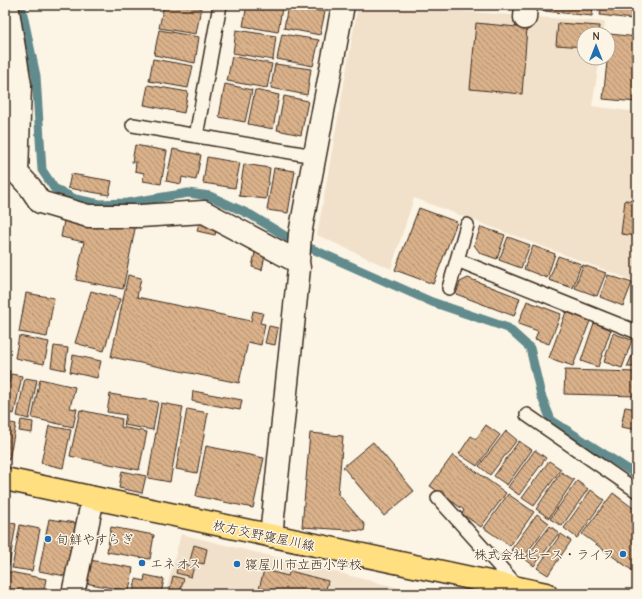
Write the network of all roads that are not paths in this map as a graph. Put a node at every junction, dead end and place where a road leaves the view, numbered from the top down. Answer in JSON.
{"nodes":[{"id":1,"x":7,"y":5,"type":"edge"},
{"id":2,"x":220,"y":5,"type":"edge"},
{"id":3,"x":343,"y":5,"type":"edge"},
{"id":4,"x":12,"y":108,"type":"edge"},
{"id":5,"x":133,"y":125,"type":"dead end"},
{"id":6,"x":196,"y":136,"type":"junction"},
{"id":7,"x":314,"y":156,"type":"junction"},
{"id":8,"x":11,"y":173,"type":"edge"},
{"id":9,"x":467,"y":225,"type":"dead end"},
{"id":10,"x":457,"y":260,"type":"junction"},
{"id":11,"x":298,"y":262,"type":"junction"},
{"id":12,"x":449,"y":288,"type":"dead end"},
{"id":13,"x":637,"y":332,"type":"edge"},
{"id":14,"x":527,"y":415,"type":"dead end"},
{"id":15,"x":5,"y":479,"type":"edge"},
{"id":16,"x":637,"y":491,"type":"edge"},
{"id":17,"x":93,"y":498,"type":"junction"},
{"id":18,"x":438,"y":498,"type":"dead end"},
{"id":19,"x":271,"y":536,"type":"junction"},
{"id":20,"x":519,"y":588,"type":"junction"},
{"id":21,"x":73,"y":594,"type":"edge"},
{"id":22,"x":546,"y":594,"type":"edge"}],
"edges":[{"from":1,"to":4,"type":"street"},
{"from":2,"to":6,"type":"lane"},
{"from":3,"to":7,"type":"street"},
{"from":4,"to":8,"type":"street"},
{"from":5,"to":6,"type":"lane"},
{"from":6,"to":7,"type":"lane"},
{"from":7,"to":11,"type":"street"},
{"from":8,"to":11,"type":"street"},
{"from":9,"to":10,"type":"lane"},
{"from":10,"to":12,"type":"lane"},
{"from":10,"to":13,"type":"lane"},
{"from":11,"to":19,"type":"street"},
{"from":14,"to":16,"type":"lane"},
{"from":15,"to":17,"type":"main road","name":"枚方交野寝屋川線"},
{"from":17,"to":19,"type":"main road","name":"枚方交野寝屋川線"},
{"from":17,"to":21,"type":"street"},
{"from":18,"to":20,"type":"lane"},
{"from":19,"to":20,"type":"main road","name":"枚方交野寝屋川線"},
{"from":20,"to":22,"type":"main road","name":"枚方交野寝屋川線"}]}
